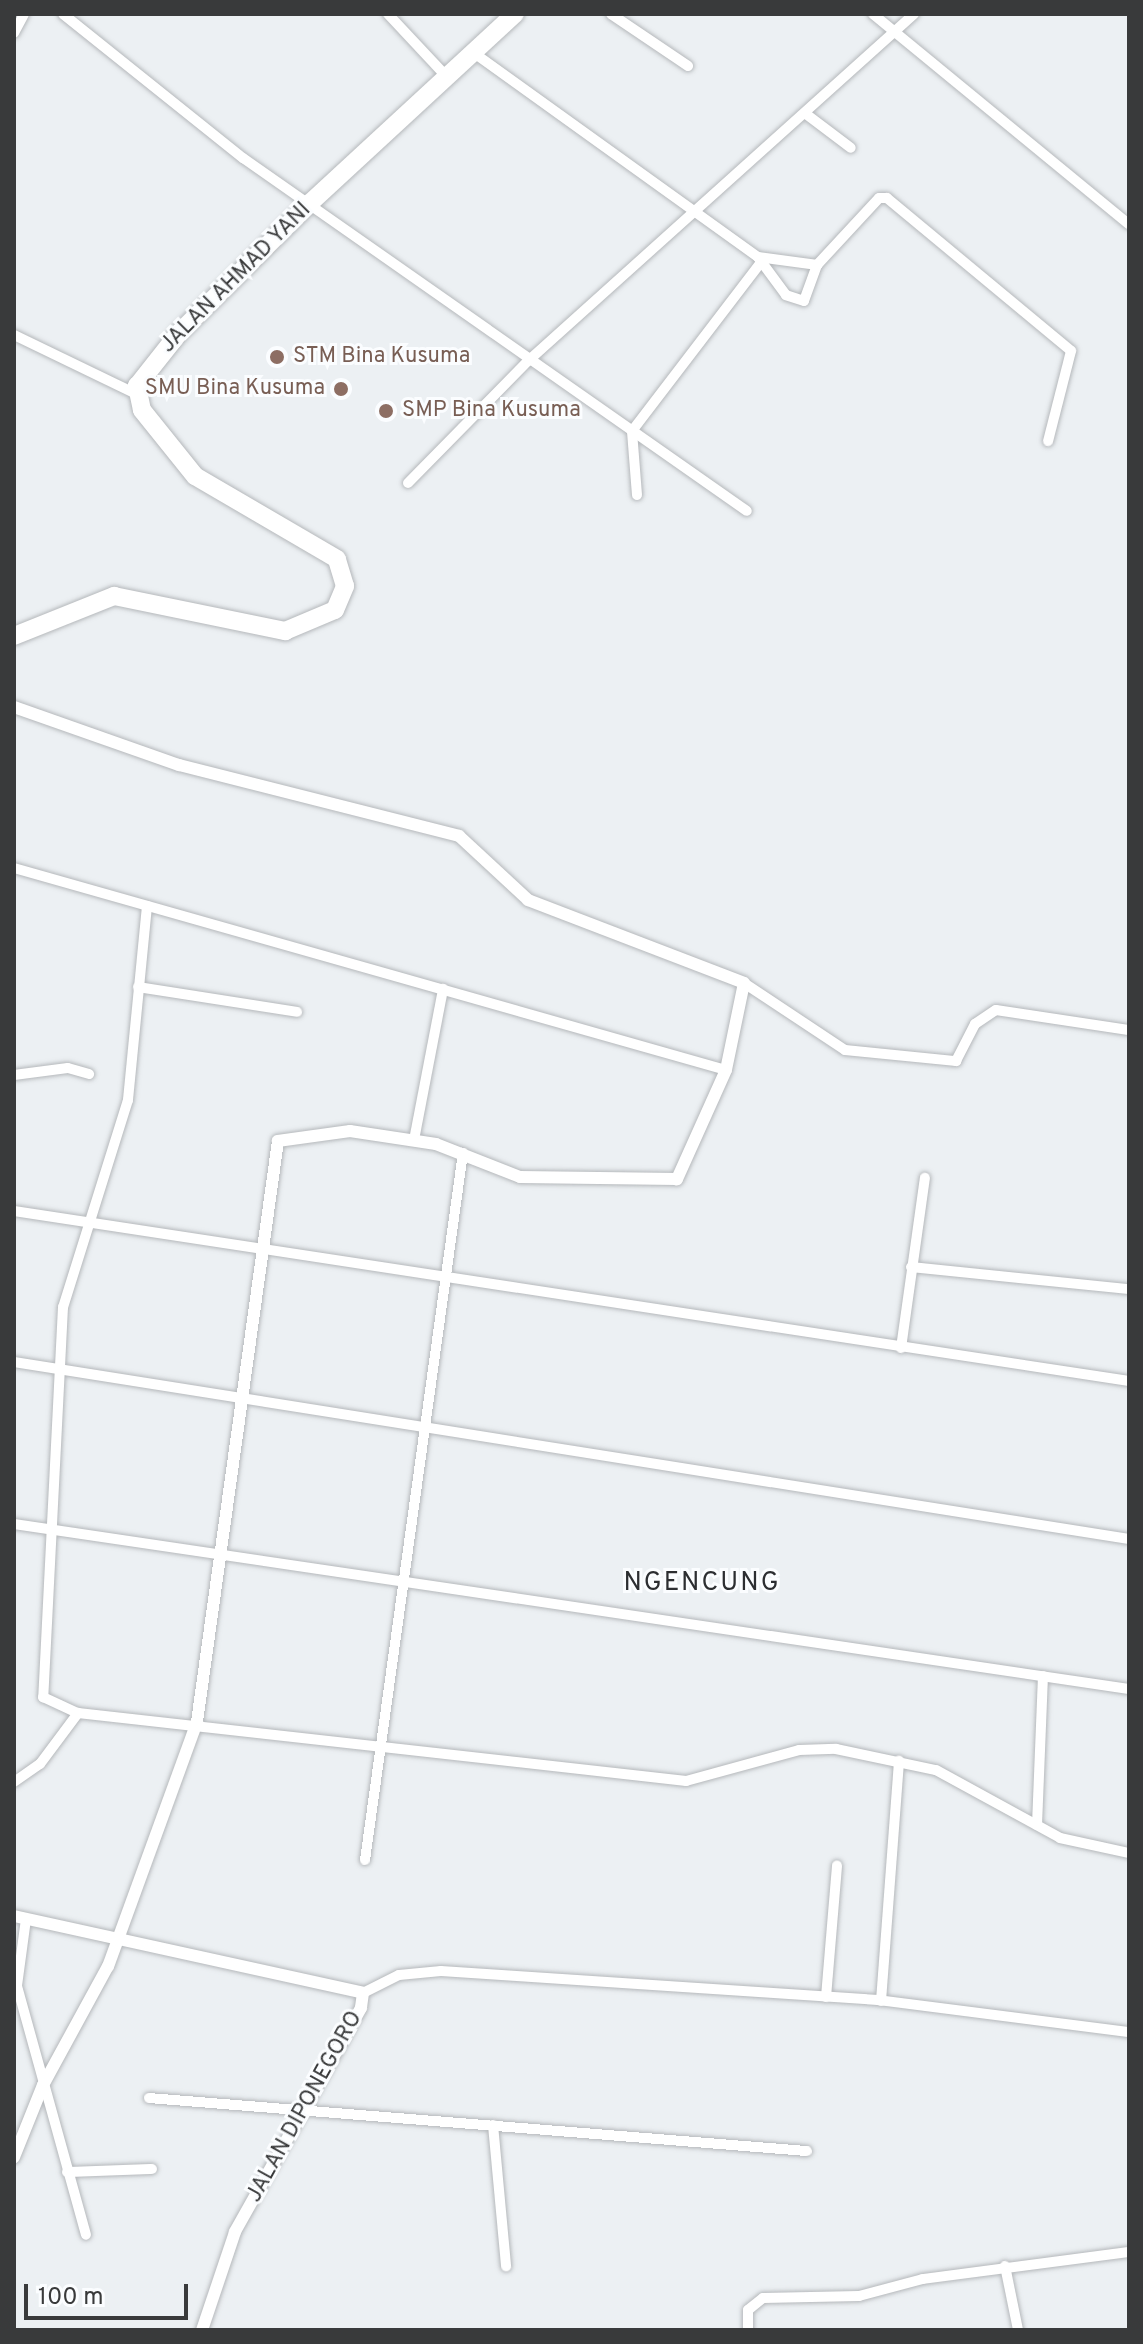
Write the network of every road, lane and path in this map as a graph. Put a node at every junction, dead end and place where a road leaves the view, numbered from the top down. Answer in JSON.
{"nodes":[{"id":1,"x":24,"y":14,"type":"edge"},
{"id":2,"x":63,"y":14,"type":"edge"},
{"id":3,"x":388,"y":14,"type":"edge"},
{"id":4,"x":515,"y":14,"type":"edge"},
{"id":5,"x":611,"y":14,"type":"edge"},
{"id":6,"x":873,"y":14,"type":"edge"},
{"id":7,"x":914,"y":14,"type":"edge"},
{"id":8,"x":899,"y":30,"type":"junction"},
{"id":9,"x":14,"y":33,"type":"edge"},
{"id":10,"x":474,"y":53,"type":"junction"},
{"id":11,"x":688,"y":66,"type":"dead end"},
{"id":12,"x":446,"y":76,"type":"junction"},
{"id":13,"x":806,"y":114,"type":"junction"},
{"id":14,"x":851,"y":148,"type":"dead end"},
{"id":15,"x":310,"y":203,"type":"junction"},
{"id":16,"x":696,"y":215,"type":"junction"},
{"id":17,"x":1129,"y":224,"type":"edge"},
{"id":18,"x":760,"y":259,"type":"junction"},
{"id":19,"x":817,"y":265,"type":"junction"},
{"id":20,"x":14,"y":335,"type":"edge"},
{"id":21,"x":528,"y":361,"type":"junction"},
{"id":22,"x":136,"y":394,"type":"junction"},
{"id":23,"x":632,"y":431,"type":"junction"},
{"id":24,"x":1048,"y":441,"type":"dead end"},
{"id":25,"x":408,"y":483,"type":"dead end"},
{"id":26,"x":637,"y":495,"type":"dead end"},
{"id":27,"x":747,"y":511,"type":"dead end"},
{"id":28,"x":14,"y":636,"type":"edge"},
{"id":29,"x":14,"y":707,"type":"edge"},
{"id":30,"x":14,"y":868,"type":"edge"},
{"id":31,"x":147,"y":906,"type":"junction"},
{"id":32,"x":744,"y":983,"type":"junction"},
{"id":33,"x":138,"y":987,"type":"junction"},
{"id":34,"x":443,"y":989,"type":"junction"},
{"id":35,"x":297,"y":1012,"type":"dead end"},
{"id":36,"x":1129,"y":1030,"type":"edge"},
{"id":37,"x":726,"y":1070,"type":"junction"},
{"id":38,"x":89,"y":1074,"type":"dead end"},
{"id":39,"x":14,"y":1075,"type":"edge"},
{"id":40,"x":414,"y":1140,"type":"junction"},
{"id":41,"x":463,"y":1153,"type":"junction"},
{"id":42,"x":925,"y":1178,"type":"dead end"},
{"id":43,"x":14,"y":1211,"type":"edge"},
{"id":44,"x":88,"y":1223,"type":"junction"},
{"id":45,"x":262,"y":1249,"type":"junction"},
{"id":46,"x":911,"y":1267,"type":"junction"},
{"id":47,"x":446,"y":1280,"type":"junction"},
{"id":48,"x":1129,"y":1289,"type":"edge"},
{"id":49,"x":901,"y":1348,"type":"junction"},
{"id":50,"x":14,"y":1362,"type":"edge"},
{"id":51,"x":54,"y":1370,"type":"junction"},
{"id":52,"x":1129,"y":1381,"type":"edge"},
{"id":53,"x":240,"y":1398,"type":"junction"},
{"id":54,"x":424,"y":1425,"type":"junction"},
{"id":55,"x":14,"y":1524,"type":"edge"},
{"id":56,"x":46,"y":1528,"type":"junction"},
{"id":57,"x":1129,"y":1539,"type":"edge"},
{"id":58,"x":219,"y":1554,"type":"junction"},
{"id":59,"x":404,"y":1578,"type":"junction"},
{"id":60,"x":1043,"y":1676,"type":"junction"},
{"id":61,"x":1129,"y":1689,"type":"edge"},
{"id":62,"x":78,"y":1713,"type":"junction"},
{"id":63,"x":197,"y":1722,"type":"junction"},
{"id":64,"x":380,"y":1744,"type":"junction"},
{"id":65,"x":899,"y":1761,"type":"junction"},
{"id":66,"x":14,"y":1782,"type":"edge"},
{"id":67,"x":1037,"y":1825,"type":"junction"},
{"id":68,"x":1129,"y":1853,"type":"edge"},
{"id":69,"x":365,"y":1860,"type":"dead end"},
{"id":70,"x":837,"y":1865,"type":"dead end"},
{"id":71,"x":20,"y":1918,"type":"edge"},
{"id":72,"x":118,"y":1940,"type":"junction"},
{"id":73,"x":363,"y":1993,"type":"junction"},
{"id":74,"x":826,"y":1997,"type":"junction"},
{"id":75,"x":881,"y":2001,"type":"junction"},
{"id":76,"x":1129,"y":2032,"type":"edge"},
{"id":77,"x":43,"y":2085,"type":"junction"},
{"id":78,"x":149,"y":2098,"type":"dead end"},
{"id":79,"x":304,"y":2109,"type":"junction"},
{"id":80,"x":493,"y":2125,"type":"junction"},
{"id":81,"x":807,"y":2151,"type":"dead end"},
{"id":82,"x":14,"y":2157,"type":"edge"},
{"id":83,"x":152,"y":2169,"type":"dead end"},
{"id":84,"x":67,"y":2172,"type":"junction"},
{"id":85,"x":86,"y":2235,"type":"dead end"},
{"id":86,"x":1129,"y":2252,"type":"edge"},
{"id":87,"x":506,"y":2266,"type":"dead end"},
{"id":88,"x":1005,"y":2266,"type":"junction"},
{"id":89,"x":202,"y":2330,"type":"edge"},
{"id":90,"x":748,"y":2330,"type":"edge"},
{"id":91,"x":1018,"y":2330,"type":"edge"}],
"edges":[{"from":1,"to":9,"type":"street"},
{"from":2,"to":15,"type":"street"},
{"from":3,"to":12,"type":"street"},
{"from":4,"to":10,"type":"highway","name":"JALAN AHMAD YANI"},
{"from":5,"to":11,"type":"street"},
{"from":6,"to":8,"type":"street"},
{"from":7,"to":8,"type":"street"},
{"from":8,"to":13,"type":"street"},
{"from":8,"to":17,"type":"street"},
{"from":10,"to":12,"type":"highway","name":"JALAN AHMAD YANI"},
{"from":10,"to":16,"type":"street"},
{"from":12,"to":15,"type":"highway","name":"JALAN AHMAD YANI"},
{"from":13,"to":14,"type":"street"},
{"from":13,"to":16,"type":"street"},
{"from":15,"to":21,"type":"street"},
{"from":15,"to":22,"type":"highway","name":"JALAN AHMAD YANI"},
{"from":16,"to":18,"type":"street"},
{"from":16,"to":21,"type":"street"},
{"from":18,"to":19,"type":"street"},
{"from":18,"to":19,"type":"street"},
{"from":18,"to":23,"type":"street"},
{"from":19,"to":24,"type":"street"},
{"from":20,"to":22,"type":"street"},
{"from":21,"to":23,"type":"street"},
{"from":21,"to":25,"type":"street"},
{"from":22,"to":28,"type":"highway"},
{"from":23,"to":26,"type":"street"},
{"from":23,"to":27,"type":"street"},
{"from":29,"to":32,"type":"street"},
{"from":30,"to":31,"type":"street"},
{"from":31,"to":33,"type":"street"},
{"from":31,"to":34,"type":"street"},
{"from":32,"to":36,"type":"street"},
{"from":32,"to":37,"type":"street"},
{"from":33,"to":35,"type":"street"},
{"from":33,"to":44,"type":"street"},
{"from":34,"to":37,"type":"street"},
{"from":34,"to":40,"type":"street"},
{"from":37,"to":41,"type":"street"},
{"from":38,"to":39,"type":"street"},
{"from":40,"to":41,"type":"street"},
{"from":40,"to":45,"type":"street"},
{"from":41,"to":47,"type":"street"},
{"from":42,"to":46,"type":"street"},
{"from":43,"to":44,"type":"street"},
{"from":44,"to":45,"type":"street"},
{"from":44,"to":51,"type":"street"},
{"from":45,"to":47,"type":"street"},
{"from":45,"to":53,"type":"street"},
{"from":46,"to":48,"type":"street"},
{"from":46,"to":49,"type":"street"},
{"from":47,"to":49,"type":"street"},
{"from":47,"to":54,"type":"street"},
{"from":49,"to":52,"type":"street"},
{"from":50,"to":51,"type":"street"},
{"from":51,"to":53,"type":"street"},
{"from":51,"to":56,"type":"street"},
{"from":53,"to":54,"type":"street"},
{"from":53,"to":58,"type":"street"},
{"from":54,"to":57,"type":"street"},
{"from":54,"to":59,"type":"street"},
{"from":55,"to":56,"type":"street"},
{"from":56,"to":58,"type":"street"},
{"from":56,"to":62,"type":"street"},
{"from":58,"to":59,"type":"street"},
{"from":58,"to":63,"type":"street"},
{"from":59,"to":60,"type":"street"},
{"from":59,"to":64,"type":"street"},
{"from":60,"to":61,"type":"street"},
{"from":60,"to":67,"type":"street"},
{"from":62,"to":63,"type":"street"},
{"from":62,"to":66,"type":"street"},
{"from":63,"to":64,"type":"street"},
{"from":63,"to":72,"type":"street"},
{"from":64,"to":65,"type":"street"},
{"from":64,"to":69,"type":"street"},
{"from":65,"to":67,"type":"street"},
{"from":65,"to":75,"type":"street"},
{"from":67,"to":68,"type":"street"},
{"from":70,"to":74,"type":"street"},
{"from":71,"to":72,"type":"street","name":"JALAN DIPONEGORO"},
{"from":71,"to":77,"type":"street"},
{"from":72,"to":73,"type":"street","name":"JALAN DIPONEGORO"},
{"from":72,"to":77,"type":"street"},
{"from":73,"to":74,"type":"street"},
{"from":73,"to":79,"type":"street","name":"JALAN DIPONEGORO"},
{"from":74,"to":75,"type":"street"},
{"from":75,"to":76,"type":"street"},
{"from":77,"to":82,"type":"street"},
{"from":77,"to":84,"type":"street"},
{"from":78,"to":79,"type":"street"},
{"from":79,"to":80,"type":"street"},
{"from":79,"to":89,"type":"street","name":"JALAN DIPONEGORO"},
{"from":80,"to":81,"type":"street"},
{"from":80,"to":87,"type":"street"},
{"from":83,"to":84,"type":"street"},
{"from":84,"to":85,"type":"street"},
{"from":86,"to":88,"type":"street"},
{"from":88,"to":90,"type":"street"},
{"from":88,"to":91,"type":"street"}]}
